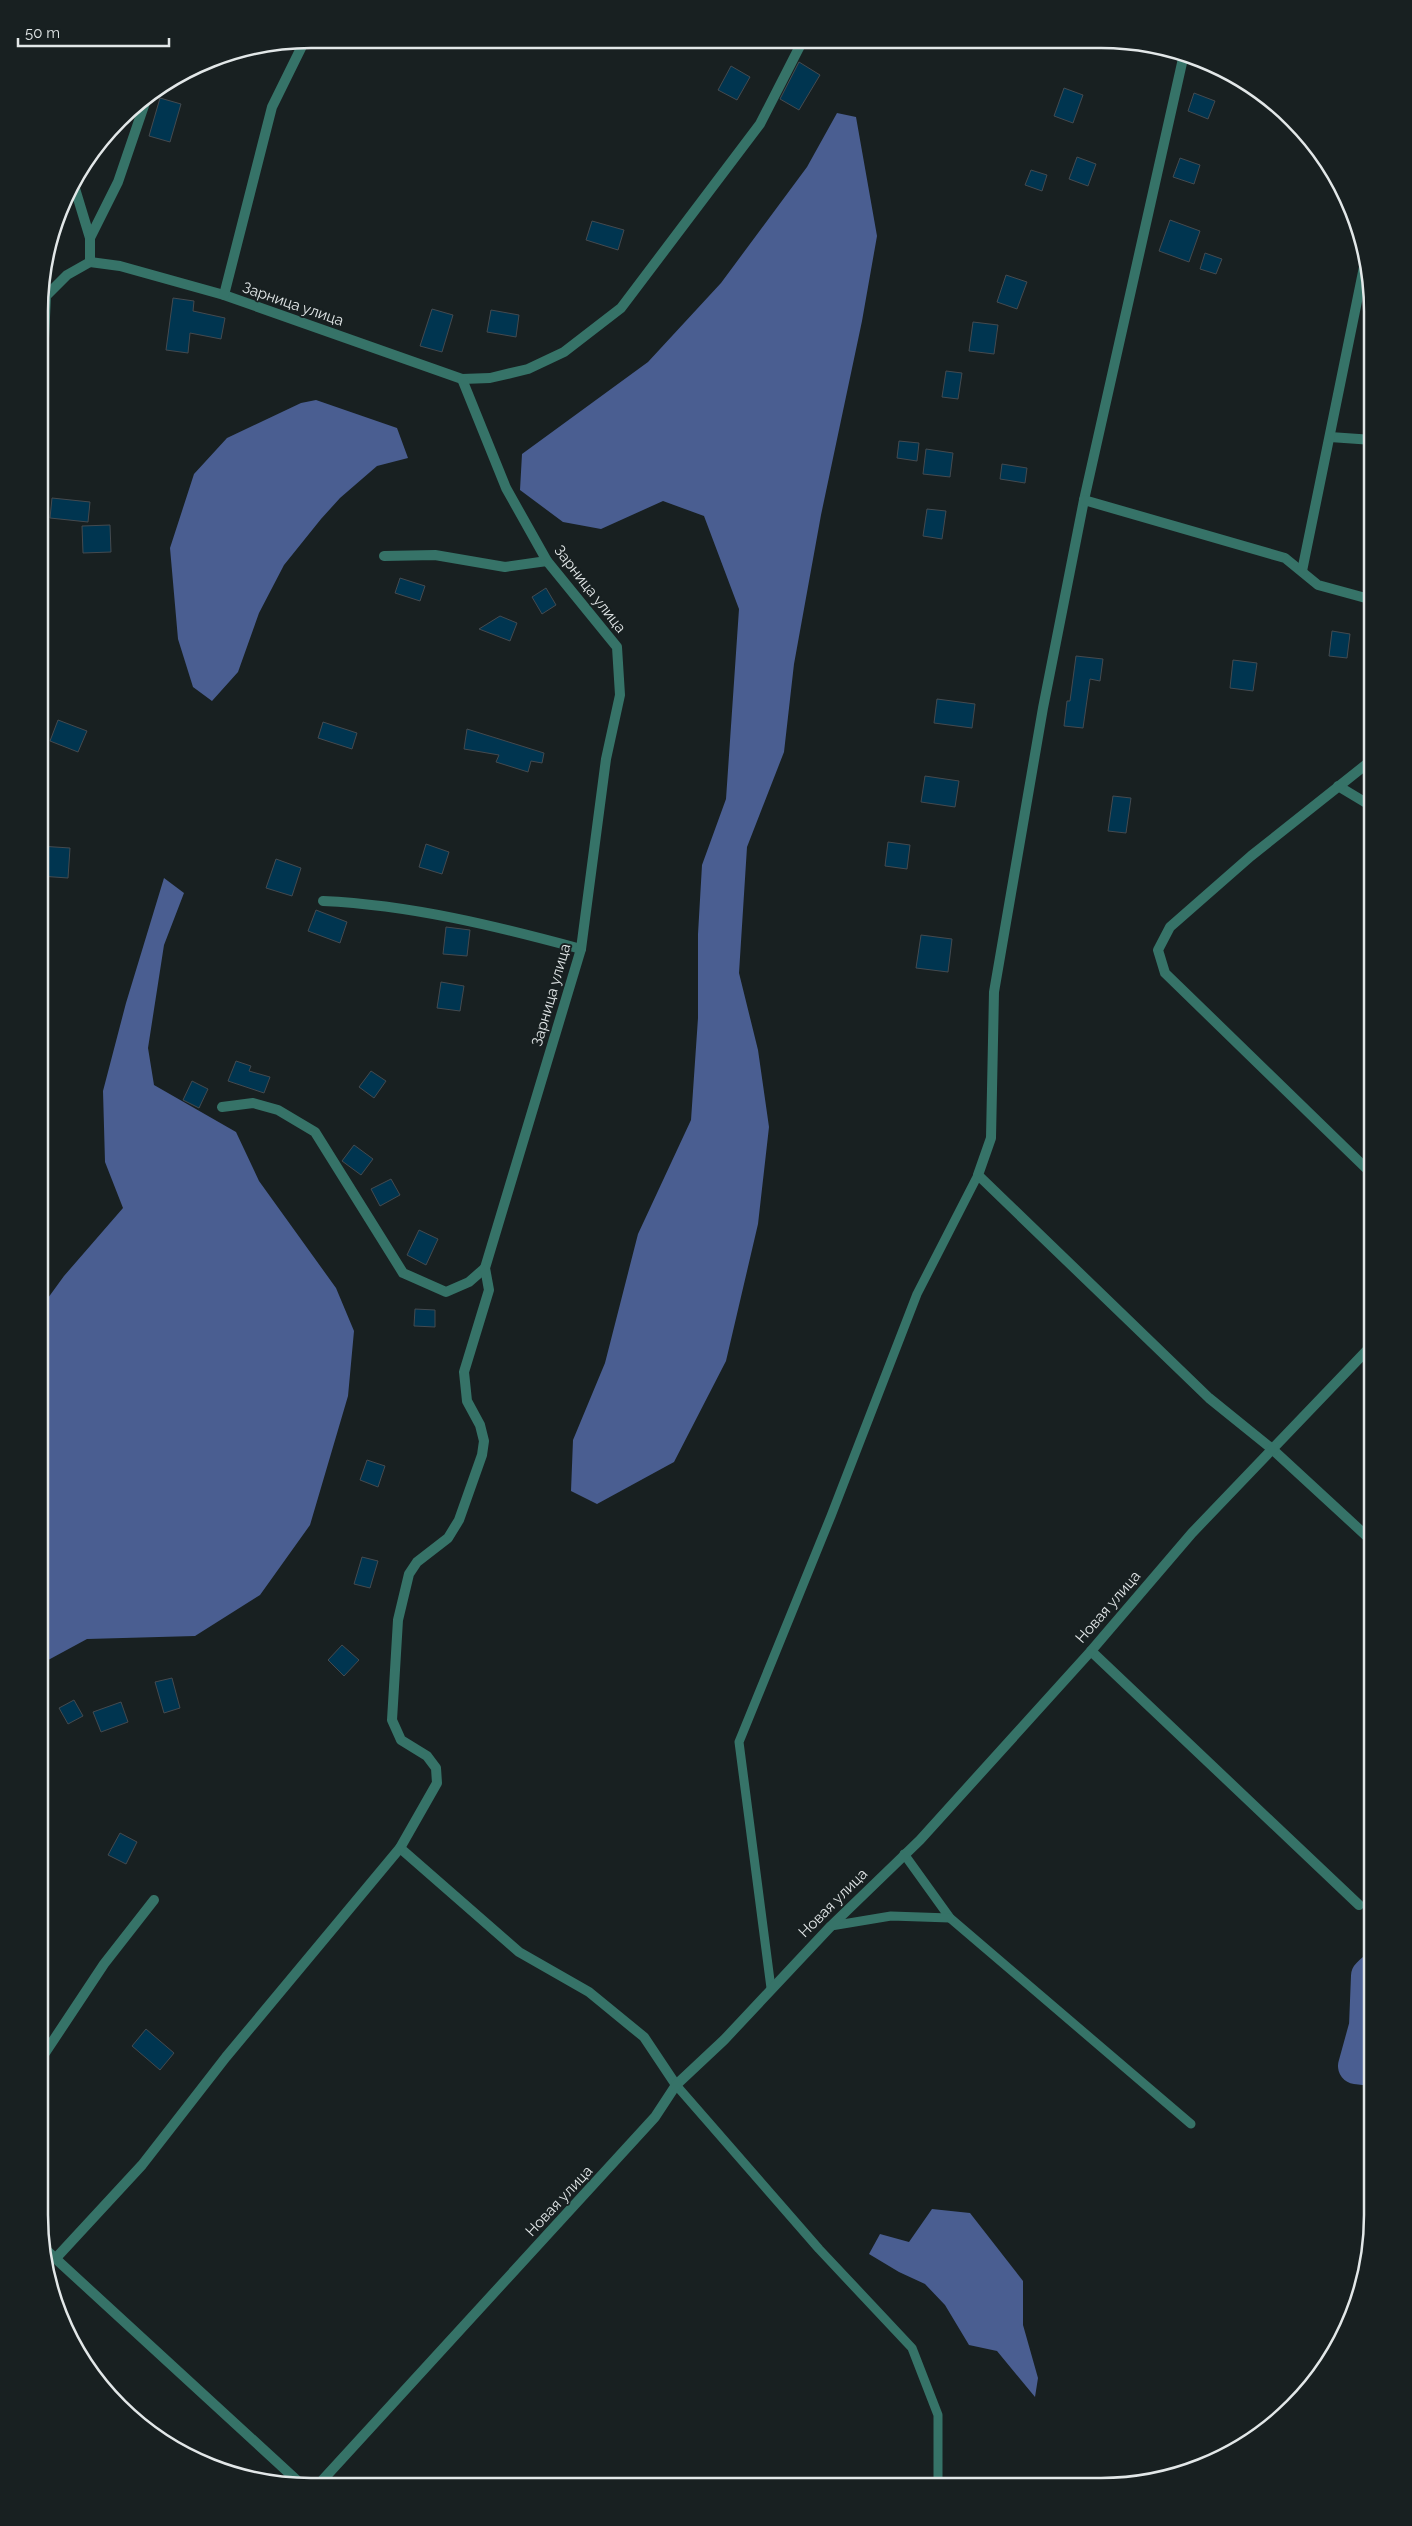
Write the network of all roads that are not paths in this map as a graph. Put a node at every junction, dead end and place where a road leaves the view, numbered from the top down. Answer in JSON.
{"nodes":[{"id":1,"x":300,"y":48,"type":"edge"},
{"id":2,"x":799,"y":48,"type":"edge"},
{"id":3,"x":1183,"y":60,"type":"edge"},
{"id":4,"x":143,"y":108,"type":"edge"},
{"id":5,"x":76,"y":192,"type":"edge"},
{"id":6,"x":90,"y":238,"type":"junction"},
{"id":7,"x":90,"y":262,"type":"junction"},
{"id":8,"x":1362,"y":277,"type":"edge"},
{"id":9,"x":48,"y":291,"type":"edge"},
{"id":10,"x":224,"y":296,"type":"junction"},
{"id":11,"x":462,"y":379,"type":"junction"},
{"id":12,"x":1330,"y":437,"type":"junction"},
{"id":13,"x":1364,"y":439,"type":"edge"},
{"id":14,"x":1084,"y":500,"type":"junction"},
{"id":15,"x":384,"y":556,"type":"dead end"},
{"id":16,"x":547,"y":561,"type":"junction"},
{"id":17,"x":1302,"y":572,"type":"junction"},
{"id":18,"x":1364,"y":598,"type":"edge"},
{"id":19,"x":1364,"y":766,"type":"edge"},
{"id":20,"x":1338,"y":786,"type":"junction"},
{"id":21,"x":1364,"y":802,"type":"edge"},
{"id":22,"x":323,"y":900,"type":"dead end"},
{"id":23,"x":581,"y":948,"type":"junction"},
{"id":24,"x":222,"y":1107,"type":"dead end"},
{"id":25,"x":1364,"y":1166,"type":"edge"},
{"id":26,"x":978,"y":1175,"type":"junction"},
{"id":27,"x":484,"y":1268,"type":"junction"},
{"id":28,"x":1364,"y":1353,"type":"edge"},
{"id":29,"x":1271,"y":1448,"type":"junction"},
{"id":30,"x":1364,"y":1534,"type":"edge"},
{"id":31,"x":1091,"y":1651,"type":"junction"},
{"id":32,"x":400,"y":1848,"type":"junction"},
{"id":33,"x":904,"y":1854,"type":"junction"},
{"id":34,"x":154,"y":1900,"type":"dead end"},
{"id":35,"x":1359,"y":1906,"type":"dead end"},
{"id":36,"x":950,"y":1918,"type":"junction"},
{"id":37,"x":831,"y":1926,"type":"junction"},
{"id":38,"x":771,"y":1988,"type":"junction"},
{"id":39,"x":47,"y":2050,"type":"edge"},
{"id":40,"x":676,"y":2085,"type":"junction"},
{"id":41,"x":1191,"y":2124,"type":"dead end"},
{"id":42,"x":51,"y":2254,"type":"edge"},
{"id":43,"x":56,"y":2258,"type":"junction"},
{"id":44,"x":294,"y":2478,"type":"edge"},
{"id":45,"x":324,"y":2478,"type":"edge"},
{"id":46,"x":938,"y":2478,"type":"edge"}],
"edges":[{"from":1,"to":10,"type":"street"},
{"from":2,"to":11,"type":"street"},
{"from":3,"to":14,"type":"street"},
{"from":4,"to":6,"type":"street"},
{"from":5,"to":6,"type":"street"},
{"from":6,"to":7,"type":"street"},
{"from":7,"to":9,"type":"street"},
{"from":7,"to":10,"type":"street","name":"Зарница улица"},
{"from":8,"to":12,"type":"street"},
{"from":10,"to":11,"type":"street","name":"Зарница улица"},
{"from":11,"to":16,"type":"street","name":"Зарница улица"},
{"from":12,"to":13,"type":"street"},
{"from":12,"to":17,"type":"street"},
{"from":14,"to":17,"type":"street"},
{"from":14,"to":26,"type":"street"},
{"from":15,"to":16,"type":"street"},
{"from":16,"to":23,"type":"street","name":"Зарница улица"},
{"from":17,"to":18,"type":"street"},
{"from":19,"to":20,"type":"street"},
{"from":20,"to":21,"type":"street"},
{"from":20,"to":25,"type":"street"},
{"from":22,"to":23,"type":"street"},
{"from":23,"to":27,"type":"street","name":"Зарница улица"},
{"from":24,"to":27,"type":"street"},
{"from":26,"to":29,"type":"street"},
{"from":26,"to":38,"type":"lane"},
{"from":27,"to":32,"type":"street"},
{"from":28,"to":29,"type":"street","name":"Новая улица"},
{"from":29,"to":30,"type":"street"},
{"from":29,"to":31,"type":"street","name":"Новая улица"},
{"from":31,"to":33,"type":"street","name":"Новая улица"},
{"from":31,"to":35,"type":"street"},
{"from":32,"to":40,"type":"street"},
{"from":32,"to":43,"type":"street"},
{"from":33,"to":36,"type":"lane"},
{"from":33,"to":37,"type":"street","name":"Новая улица"},
{"from":34,"to":39,"type":"street"},
{"from":36,"to":37,"type":"lane"},
{"from":36,"to":41,"type":"lane"},
{"from":37,"to":38,"type":"street","name":"Новая улица"},
{"from":38,"to":40,"type":"street","name":"Новая улица"},
{"from":40,"to":45,"type":"street","name":"Новая улица"},
{"from":40,"to":46,"type":"lane"},
{"from":42,"to":43,"type":"street"},
{"from":43,"to":44,"type":"street"}]}
